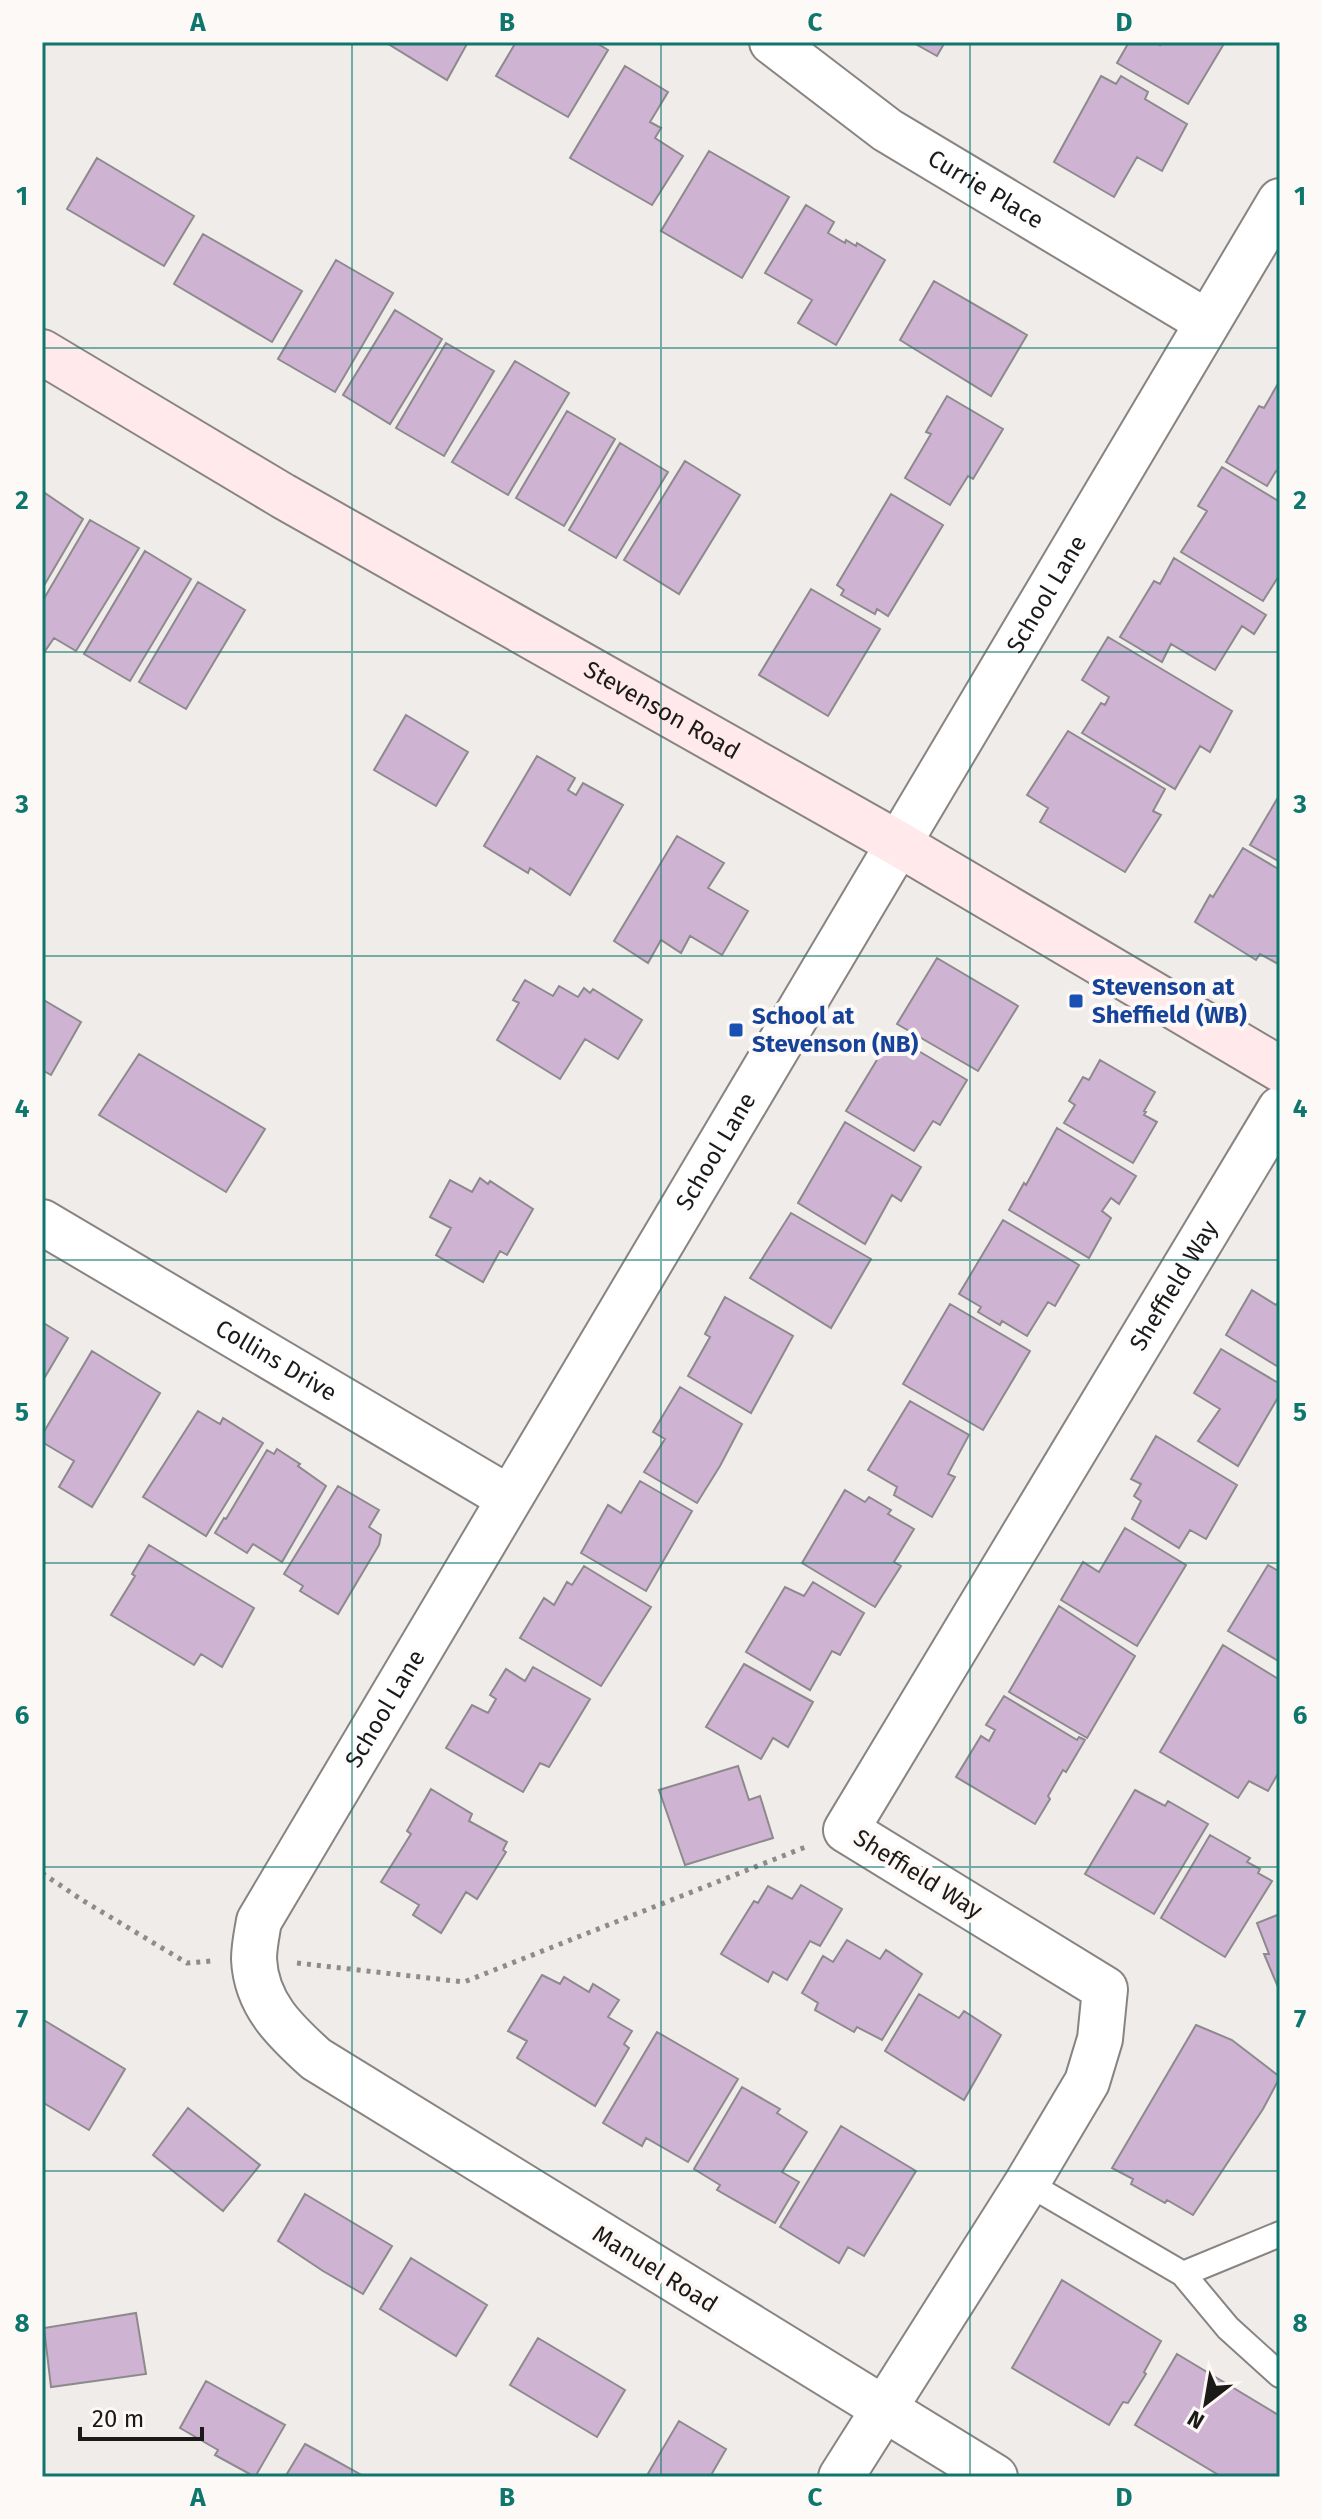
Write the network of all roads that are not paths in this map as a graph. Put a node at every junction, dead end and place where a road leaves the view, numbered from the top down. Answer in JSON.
{"nodes":[{"id":1,"x":772,"y":42,"type":"edge"},
{"id":2,"x":1280,"y":201,"type":"edge"},
{"id":3,"x":1207,"y":322,"type":"junction"},
{"id":4,"x":42,"y":352,"type":"edge"},
{"id":5,"x":897,"y":843,"type":"junction"},
{"id":6,"x":1280,"y":1069,"type":"edge"},
{"id":7,"x":1280,"y":1109,"type":"edge"},
{"id":8,"x":42,"y":1222,"type":"edge"},
{"id":9,"x":509,"y":1498,"type":"junction"},
{"id":10,"x":316,"y":2059,"type":"joint"},
{"id":11,"x":1027,"y":2183,"type":"junction"},
{"id":12,"x":1280,"y":2234,"type":"edge"},
{"id":13,"x":1183,"y":2274,"type":"junction"},
{"id":14,"x":1280,"y":2375,"type":"edge"},
{"id":15,"x":883,"y":2410,"type":"junction"},
{"id":16,"x":841,"y":2477,"type":"edge"},
{"id":17,"x":995,"y":2477,"type":"edge"}],
"edges":[{"from":1,"to":3,"type":"street","name":"Currie Place"},
{"from":2,"to":3,"type":"street","name":"School Lane"},
{"from":3,"to":5,"type":"street","name":"School Lane"},
{"from":4,"to":5,"type":"street","name":"Stevenson Road"},
{"from":5,"to":6,"type":"street","name":"Stevenson Road"},
{"from":5,"to":9,"type":"street","name":"School Lane"},
{"from":7,"to":11,"type":"street","name":"Sheffield Way"},
{"from":8,"to":9,"type":"street","name":"Collins Drive"},
{"from":9,"to":10,"type":"street","name":"School Lane"},
{"from":10,"to":15,"type":"street","name":"Manuel Road"},
{"from":11,"to":13,"type":"lane"},
{"from":11,"to":15,"type":"street","name":"Sheffield Way"},
{"from":12,"to":13,"type":"lane"},
{"from":13,"to":14,"type":"lane"},
{"from":15,"to":16,"type":"street","name":"Sheffield Way"},
{"from":15,"to":17,"type":"street","name":"Manuel Road"}]}
